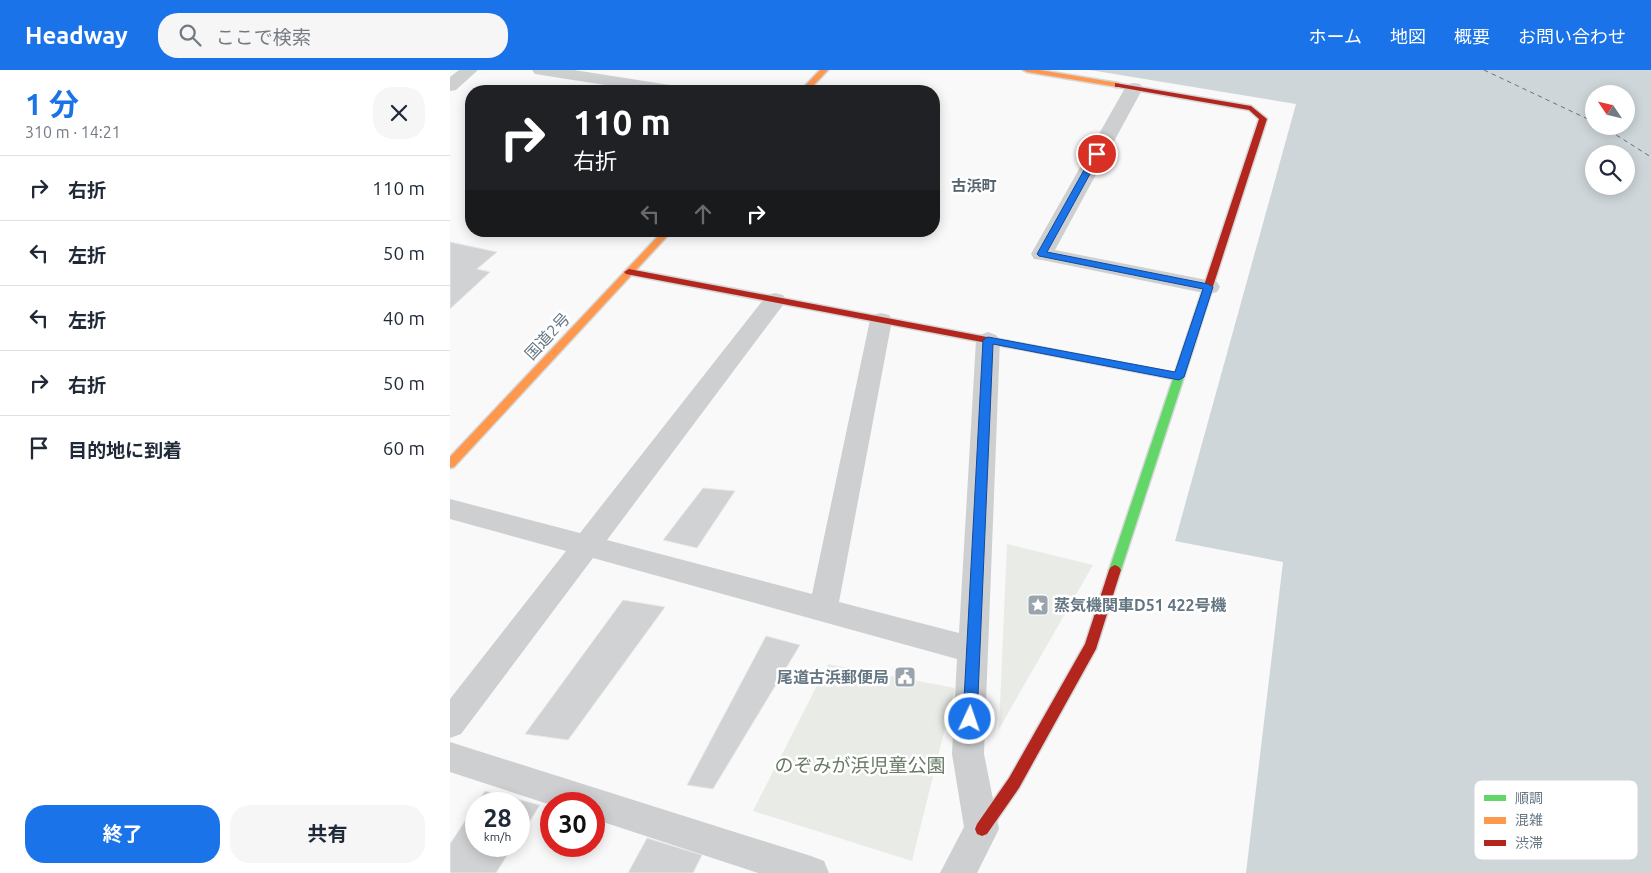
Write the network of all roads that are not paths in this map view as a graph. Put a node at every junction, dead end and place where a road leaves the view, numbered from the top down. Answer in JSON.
{"nodes":[{"id":1,"x":469,"y":70,"type":"edge"},
{"id":2,"x":541,"y":70,"type":"edge"},
{"id":3,"x":824,"y":70,"type":"edge"},
{"id":4,"x":1027,"y":70,"type":"edge"},
{"id":5,"x":637,"y":85,"type":"edge"},
{"id":6,"x":810,"y":85,"type":"edge"},
{"id":7,"x":450,"y":86,"type":"edge"},
{"id":8,"x":1134,"y":88,"type":"junction"},
{"id":9,"x":662,"y":237,"type":"edge"},
{"id":10,"x":629,"y":272,"type":"junction"},
{"id":11,"x":1208,"y":287,"type":"junction"},
{"id":12,"x":775,"y":300,"type":"junction"},
{"id":13,"x":881,"y":320,"type":"junction"},
{"id":14,"x":988,"y":340,"type":"junction"},
{"id":15,"x":1179,"y":377,"type":"junction"},
{"id":16,"x":450,"y":464,"type":"edge"},
{"id":17,"x":450,"y":510,"type":"edge"},
{"id":18,"x":586,"y":546,"type":"junction"},
{"id":19,"x":823,"y":610,"type":"junction"},
{"id":20,"x":973,"y":650,"type":"junction"},
{"id":21,"x":450,"y":724,"type":"edge"},
{"id":22,"x":450,"y":757,"type":"edge"},
{"id":23,"x":982,"y":829,"type":"junction"},
{"id":24,"x":812,"y":873,"type":"edge"},
{"id":25,"x":958,"y":873,"type":"edge"}],
"edges":[{"from":1,"to":7,"type":"street"},
{"from":2,"to":5,"type":"street"},
{"from":3,"to":6,"type":"main road"},
{"from":4,"to":8,"type":"main road"},
{"from":8,"to":11,"type":"main road"},
{"from":8,"to":11,"type":"street"},
{"from":9,"to":10,"type":"main road","name":"国道2号"},
{"from":10,"to":12,"type":"main road"},
{"from":10,"to":16,"type":"main road","name":"国道2号"},
{"from":11,"to":15,"type":"main road"},
{"from":12,"to":13,"type":"main road"},
{"from":12,"to":18,"type":"street"},
{"from":13,"to":14,"type":"main road"},
{"from":13,"to":19,"type":"street"},
{"from":14,"to":15,"type":"main road"},
{"from":14,"to":20,"type":"street"},
{"from":15,"to":23,"type":"main road"},
{"from":17,"to":18,"type":"street"},
{"from":18,"to":19,"type":"street"},
{"from":18,"to":21,"type":"street"},
{"from":19,"to":20,"type":"street"},
{"from":20,"to":23,"type":"street"},
{"from":22,"to":24,"type":"street"},
{"from":23,"to":25,"type":"street"}]}
